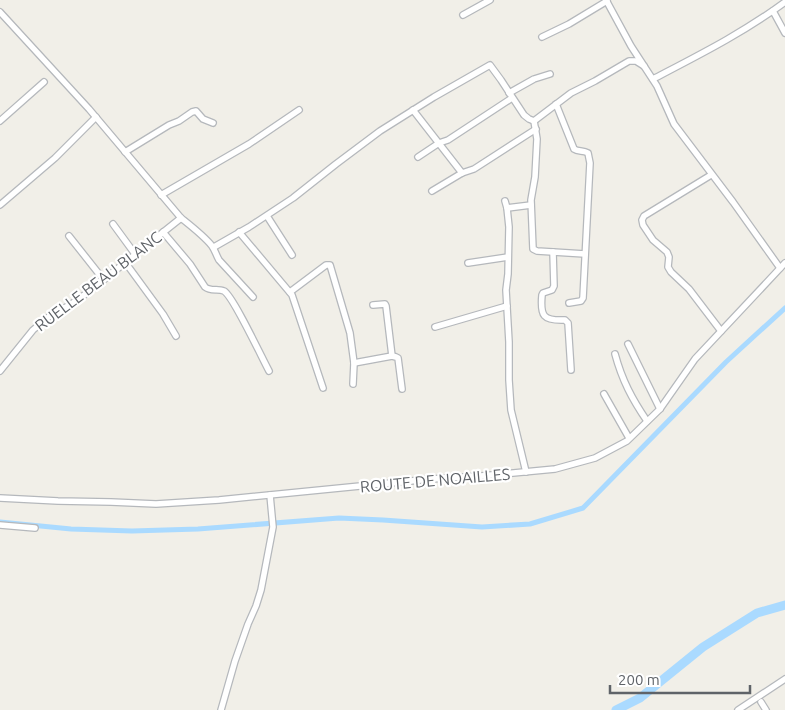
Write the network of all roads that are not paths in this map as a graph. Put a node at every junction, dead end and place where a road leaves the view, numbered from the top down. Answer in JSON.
{"nodes":[{"id":1,"x":490,"y":0,"type":"edge"},
{"id":2,"x":606,"y":0,"type":"edge"},
{"id":3,"x":785,"y":2,"type":"edge"},
{"id":4,"x":773,"y":11,"type":"junction"},
{"id":5,"x":0,"y":12,"type":"edge"},
{"id":6,"x":463,"y":15,"type":"dead end"},
{"id":7,"x":785,"y":33,"type":"edge"},
{"id":8,"x":542,"y":37,"type":"dead end"},
{"id":9,"x":644,"y":66,"type":"junction"},
{"id":10,"x":550,"y":74,"type":"dead end"},
{"id":11,"x":652,"y":79,"type":"junction"},
{"id":12,"x":44,"y":82,"type":"dead end"},
{"id":13,"x":511,"y":96,"type":"junction"},
{"id":14,"x":556,"y":104,"type":"junction"},
{"id":15,"x":299,"y":110,"type":"dead end"},
{"id":16,"x":413,"y":110,"type":"junction"},
{"id":17,"x":96,"y":117,"type":"junction"},
{"id":18,"x":0,"y":121,"type":"edge"},
{"id":19,"x":534,"y":121,"type":"junction"},
{"id":20,"x":213,"y":124,"type":"dead end"},
{"id":21,"x":536,"y":129,"type":"junction"},
{"id":22,"x":439,"y":143,"type":"junction"},
{"id":23,"x":125,"y":152,"type":"junction"},
{"id":24,"x":418,"y":157,"type":"dead end"},
{"id":25,"x":462,"y":173,"type":"junction"},
{"id":26,"x":711,"y":175,"type":"junction"},
{"id":27,"x":432,"y":191,"type":"dead end"},
{"id":28,"x":161,"y":195,"type":"junction"},
{"id":29,"x":505,"y":201,"type":"dead end"},
{"id":30,"x":0,"y":205,"type":"edge"},
{"id":31,"x":531,"y":205,"type":"junction"},
{"id":32,"x":508,"y":208,"type":"junction"},
{"id":33,"x":267,"y":216,"type":"junction"},
{"id":34,"x":181,"y":218,"type":"junction"},
{"id":35,"x":113,"y":224,"type":"dead end"},
{"id":36,"x":163,"y":232,"type":"junction"},
{"id":37,"x":239,"y":232,"type":"junction"},
{"id":38,"x":69,"y":236,"type":"dead end"},
{"id":39,"x":214,"y":248,"type":"junction"},
{"id":40,"x":553,"y":252,"type":"junction"},
{"id":41,"x":135,"y":254,"type":"junction"},
{"id":42,"x":585,"y":254,"type":"junction"},
{"id":43,"x":292,"y":255,"type":"dead end"},
{"id":44,"x":508,"y":257,"type":"junction"},
{"id":45,"x":125,"y":262,"type":"junction"},
{"id":46,"x":785,"y":263,"type":"edge"},
{"id":47,"x":468,"y":264,"type":"dead end"},
{"id":48,"x":780,"y":268,"type":"junction"},
{"id":49,"x":103,"y":280,"type":"junction"},
{"id":50,"x":290,"y":292,"type":"junction"},
{"id":51,"x":253,"y":297,"type":"dead end"},
{"id":52,"x":568,"y":303,"type":"dead end"},
{"id":53,"x":373,"y":305,"type":"dead end"},
{"id":54,"x":507,"y":306,"type":"junction"},
{"id":55,"x":435,"y":327,"type":"dead end"},
{"id":56,"x":721,"y":331,"type":"junction"},
{"id":57,"x":176,"y":336,"type":"dead end"},
{"id":58,"x":628,"y":344,"type":"dead end"},
{"id":59,"x":615,"y":354,"type":"dead end"},
{"id":60,"x":392,"y":356,"type":"junction"},
{"id":61,"x":354,"y":363,"type":"junction"},
{"id":62,"x":571,"y":370,"type":"dead end"},
{"id":63,"x":0,"y":371,"type":"edge"},
{"id":64,"x":269,"y":371,"type":"dead end"},
{"id":65,"x":353,"y":384,"type":"dead end"},
{"id":66,"x":323,"y":388,"type":"dead end"},
{"id":67,"x":402,"y":390,"type":"dead end"},
{"id":68,"x":604,"y":394,"type":"dead end"},
{"id":69,"x":660,"y":409,"type":"junction"},
{"id":70,"x":647,"y":421,"type":"junction"},
{"id":71,"x":629,"y":438,"type":"junction"},
{"id":72,"x":526,"y":472,"type":"junction"},
{"id":73,"x":270,"y":495,"type":"junction"},
{"id":74,"x":0,"y":498,"type":"edge"},
{"id":75,"x":0,"y":525,"type":"edge"},
{"id":76,"x":35,"y":528,"type":"dead end"},
{"id":77,"x":785,"y":679,"type":"edge"},
{"id":78,"x":761,"y":702,"type":"dead end"},
{"id":79,"x":220,"y":710,"type":"edge"},
{"id":80,"x":738,"y":710,"type":"edge"},
{"id":81,"x":766,"y":710,"type":"edge"}],
"edges":[{"from":1,"to":6,"type":"street"},
{"from":2,"to":8,"type":"street"},
{"from":2,"to":9,"type":"street"},
{"from":3,"to":4,"type":"street"},
{"from":4,"to":7,"type":"street"},
{"from":4,"to":11,"type":"street"},
{"from":5,"to":17,"type":"street"},
{"from":9,"to":11,"type":"street"},
{"from":9,"to":14,"type":"street"},
{"from":10,"to":13,"type":"street"},
{"from":11,"to":26,"type":"street"},
{"from":12,"to":18,"type":"street"},
{"from":13,"to":16,"type":"street"},
{"from":13,"to":19,"type":"street"},
{"from":13,"to":22,"type":"street"},
{"from":14,"to":19,"type":"street"},
{"from":14,"to":42,"type":"street"},
{"from":15,"to":28,"type":"street"},
{"from":16,"to":22,"type":"street"},
{"from":16,"to":33,"type":"street"},
{"from":17,"to":23,"type":"street"},
{"from":17,"to":30,"type":"street"},
{"from":19,"to":21,"type":"street"},
{"from":20,"to":23,"type":"street"},
{"from":21,"to":25,"type":"street"},
{"from":21,"to":31,"type":"street"},
{"from":22,"to":24,"type":"street"},
{"from":22,"to":25,"type":"street"},
{"from":23,"to":28,"type":"street"},
{"from":25,"to":27,"type":"street"},
{"from":26,"to":48,"type":"street"},
{"from":26,"to":56,"type":"street"},
{"from":28,"to":34,"type":"street"},
{"from":29,"to":32,"type":"street"},
{"from":31,"to":32,"type":"street"},
{"from":31,"to":40,"type":"street"},
{"from":32,"to":44,"type":"street"},
{"from":33,"to":37,"type":"street"},
{"from":33,"to":43,"type":"street"},
{"from":34,"to":36,"type":"street","name":"RUELLE BEAU BLANC"},
{"from":34,"to":39,"type":"street"},
{"from":35,"to":41,"type":"street"},
{"from":36,"to":41,"type":"street","name":"RUELLE BEAU BLANC"},
{"from":36,"to":64,"type":"street"},
{"from":37,"to":39,"type":"street"},
{"from":37,"to":50,"type":"street"},
{"from":38,"to":49,"type":"street"},
{"from":39,"to":51,"type":"street"},
{"from":40,"to":42,"type":"street"},
{"from":40,"to":62,"type":"street"},
{"from":41,"to":45,"type":"street","name":"RUELLE BEAU BLANC"},
{"from":42,"to":52,"type":"street"},
{"from":44,"to":47,"type":"street"},
{"from":44,"to":54,"type":"street"},
{"from":45,"to":49,"type":"street","name":"RUELLE BEAU BLANC"},
{"from":45,"to":57,"type":"street"},
{"from":46,"to":48,"type":"street","name":"ROUTE DE NOAILLES"},
{"from":48,"to":56,"type":"street","name":"ROUTE DE NOAILLES"},
{"from":49,"to":63,"type":"street","name":"RUELLE BEAU BLANC"},
{"from":50,"to":61,"type":"street"},
{"from":50,"to":66,"type":"street"},
{"from":53,"to":60,"type":"street"},
{"from":54,"to":55,"type":"street"},
{"from":54,"to":72,"type":"street"},
{"from":56,"to":69,"type":"street","name":"ROUTE DE NOAILLES"},
{"from":58,"to":69,"type":"street"},
{"from":59,"to":70,"type":"street"},
{"from":60,"to":61,"type":"street"},
{"from":60,"to":67,"type":"street"},
{"from":61,"to":65,"type":"street"},
{"from":68,"to":71,"type":"street"},
{"from":69,"to":70,"type":"street","name":"ROUTE DE NOAILLES"},
{"from":70,"to":71,"type":"street","name":"ROUTE DE NOAILLES"},
{"from":71,"to":72,"type":"street","name":"ROUTE DE NOAILLES"},
{"from":72,"to":73,"type":"street","name":"ROUTE DE NOAILLES"},
{"from":73,"to":74,"type":"street","name":"ROUTE DE NOAILLES"},
{"from":73,"to":79,"type":"street"},
{"from":75,"to":76,"type":"street"},
{"from":77,"to":80,"type":"street"},
{"from":78,"to":81,"type":"street"}]}
